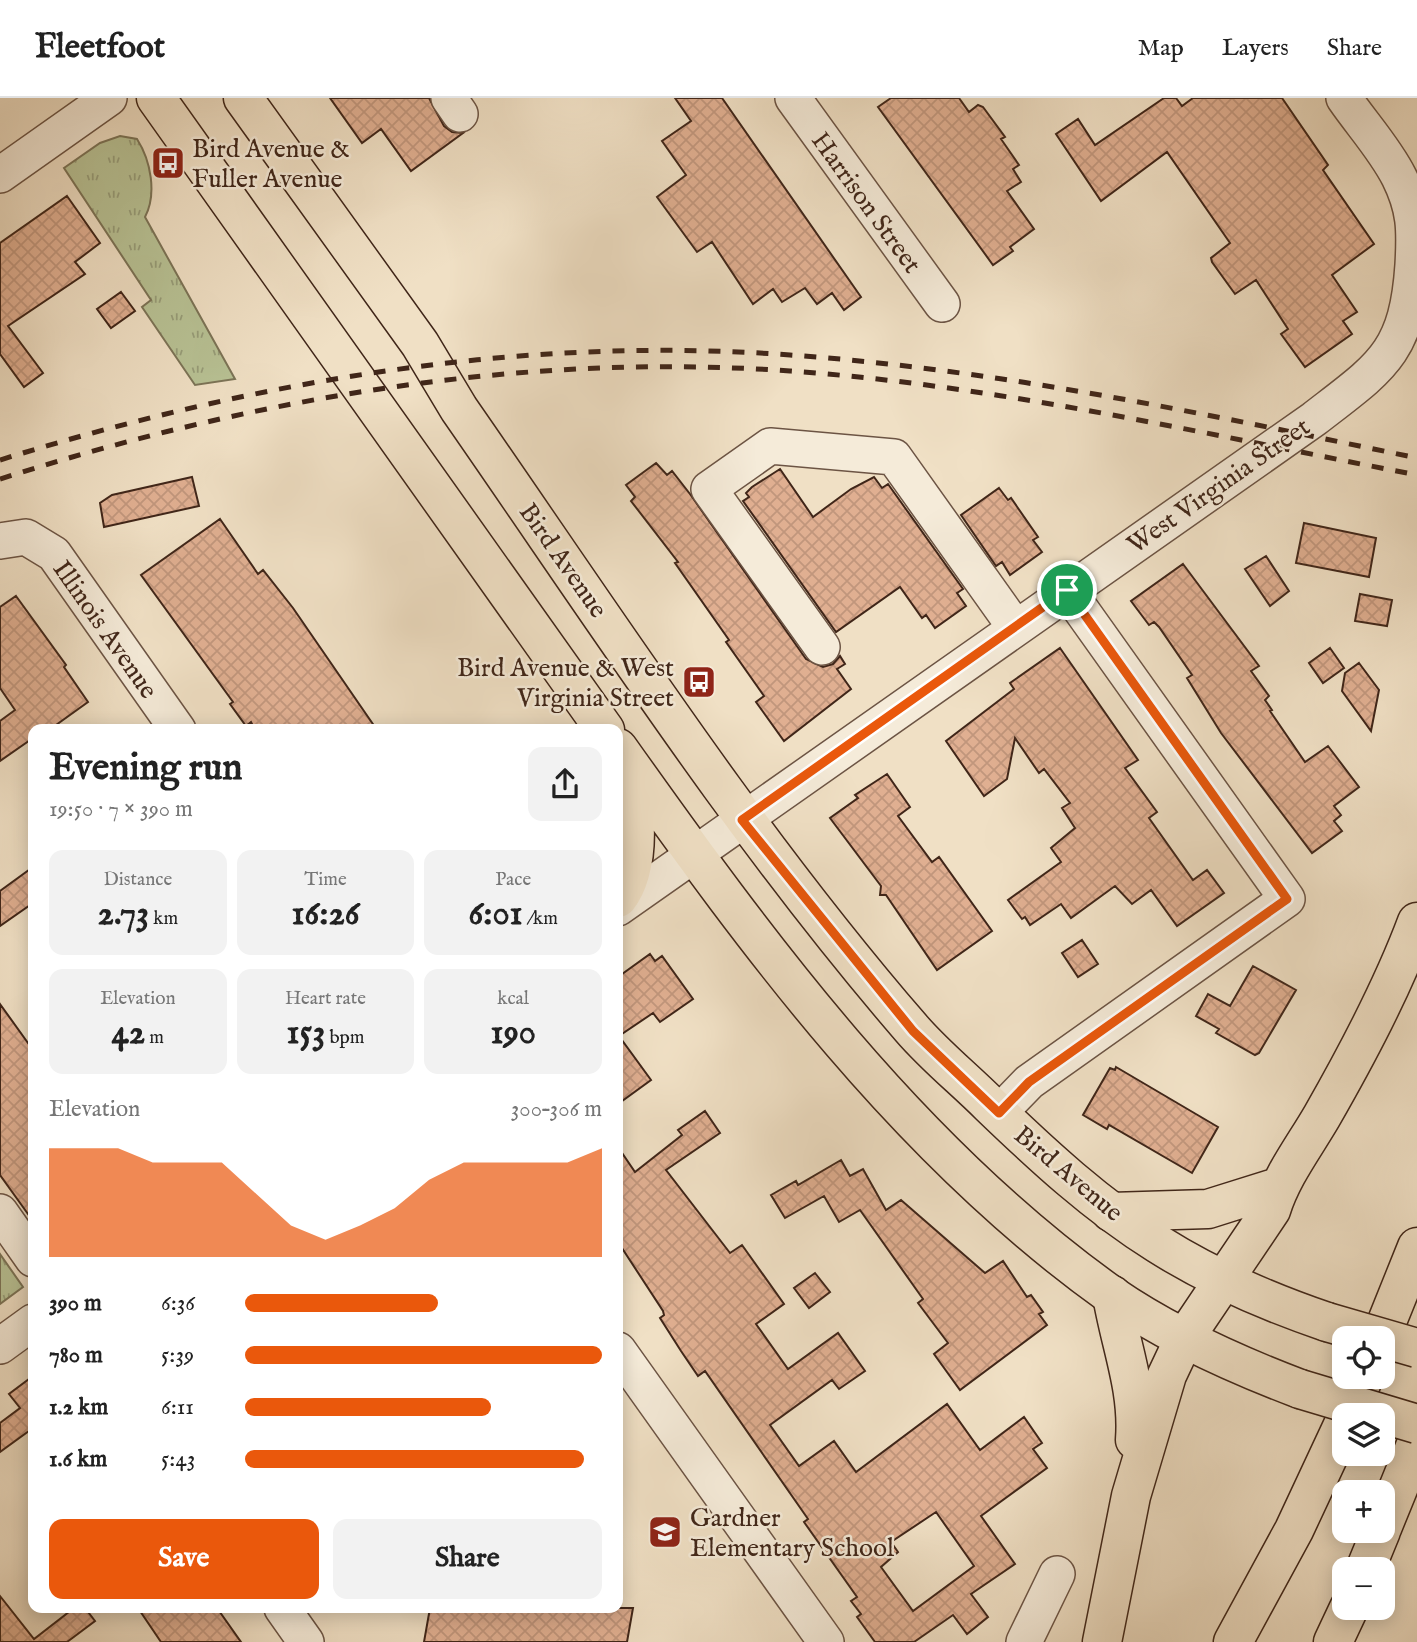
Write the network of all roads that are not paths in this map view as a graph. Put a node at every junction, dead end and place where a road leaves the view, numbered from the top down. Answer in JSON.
{"nodes":[{"id":1,"x":109,"y":98,"type":"edge"},
{"id":2,"x":156,"y":98,"type":"edge"},
{"id":3,"x":243,"y":98,"type":"edge"},
{"id":4,"x":793,"y":98,"type":"edge"},
{"id":5,"x":1344,"y":98,"type":"edge"},
{"id":6,"x":0,"y":176,"type":"edge"},
{"id":7,"x":942,"y":304,"type":"dead end"},
{"id":8,"x":13,"y":539,"type":"edge"},
{"id":9,"x":1067,"y":590,"type":"junction"},
{"id":10,"x":1015,"y":626,"type":"junction"},
{"id":11,"x":822,"y":647,"type":"dead end"},
{"id":12,"x":174,"y":724,"type":"edge"},
{"id":13,"x":601,"y":724,"type":"edge"},
{"id":14,"x":623,"y":755,"type":"edge"},
{"id":15,"x":623,"y":768,"type":"edge"},
{"id":16,"x":742,"y":820,"type":"junction"},
{"id":17,"x":693,"y":855,"type":"junction"},
{"id":18,"x":623,"y":891,"type":"edge"},
{"id":19,"x":623,"y":904,"type":"edge"},
{"id":20,"x":1417,"y":922,"type":"edge"},
{"id":21,"x":999,"y":1113,"type":"junction"},
{"id":22,"x":1278,"y":1187,"type":"junction"},
{"id":23,"x":0,"y":1212,"type":"edge"},
{"id":24,"x":1111,"y":1212,"type":"junction"},
{"id":25,"x":1417,"y":1247,"type":"edge"},
{"id":26,"x":28,"y":1252,"type":"edge"},
{"id":27,"x":1222,"y":1280,"type":"junction"},
{"id":28,"x":1112,"y":1295,"type":"junction"},
{"id":29,"x":28,"y":1326,"type":"edge"},
{"id":30,"x":1385,"y":1326,"type":"edge"},
{"id":31,"x":1184,"y":1339,"type":"junction"},
{"id":32,"x":0,"y":1346,"type":"edge"},
{"id":33,"x":1417,"y":1348,"type":"edge"},
{"id":34,"x":623,"y":1357,"type":"edge"},
{"id":35,"x":1417,"y":1424,"type":"edge"},
{"id":36,"x":1417,"y":1442,"type":"edge"},
{"id":37,"x":1332,"y":1449,"type":"edge"},
{"id":38,"x":1130,"y":1496,"type":"junction"},
{"id":39,"x":1395,"y":1497,"type":"edge"},
{"id":40,"x":1057,"y":1574,"type":"dead end"},
{"id":41,"x":286,"y":1613,"type":"edge"},
{"id":42,"x":1343,"y":1620,"type":"edge"},
{"id":43,"x":306,"y":1642,"type":"edge"},
{"id":44,"x":826,"y":1642,"type":"edge"},
{"id":45,"x":1024,"y":1642,"type":"edge"},
{"id":46,"x":1102,"y":1642,"type":"edge"},
{"id":47,"x":1233,"y":1642,"type":"edge"},
{"id":48,"x":1333,"y":1642,"type":"edge"}],
"edges":[{"from":1,"to":6,"type":"street"},
{"from":2,"to":13,"type":"main road"},
{"from":3,"to":16,"type":"main road","name":"Bird Avenue"},
{"from":4,"to":7,"type":"street","name":"Harrison Street"},
{"from":5,"to":9,"type":"street","name":"West Virginia Street"},
{"from":8,"to":12,"type":"street","name":"Illinois Avenue"},
{"from":9,"to":10,"type":"street","name":"West Virginia Street"},
{"from":9,"to":21,"type":"street"},
{"from":10,"to":11,"type":"street"},
{"from":10,"to":16,"type":"street","name":"West Virginia Street"},
{"from":14,"to":17,"type":"main road"},
{"from":15,"to":18,"type":"main road"},
{"from":16,"to":17,"type":"street","name":"West Virginia Street"},
{"from":16,"to":21,"type":"main road","name":"Bird Avenue"},
{"from":17,"to":19,"type":"street","name":"West Virginia Street"},
{"from":17,"to":28,"type":"main road"},
{"from":20,"to":22,"type":"main road"},
{"from":21,"to":24,"type":"main road","name":"Bird Avenue"},
{"from":22,"to":24,"type":"main road"},
{"from":22,"to":27,"type":"main road"},
{"from":23,"to":26,"type":"street"},
{"from":24,"to":27,"type":"main road","name":"Bird Avenue"},
{"from":25,"to":30,"type":"main road"},
{"from":27,"to":31,"type":"main road"},
{"from":27,"to":33,"type":"main road","name":"Bird Avenue","bridge":true},
{"from":28,"to":31,"type":"main road"},
{"from":28,"to":38,"type":"main road"},
{"from":29,"to":32,"type":"street"},
{"from":31,"to":35,"type":"main road","bridge":true},
{"from":31,"to":38,"type":"main road"},
{"from":34,"to":44,"type":"street"},
{"from":36,"to":39,"type":"main road"},
{"from":37,"to":47,"type":"main road"},
{"from":38,"to":46,"type":"main road"},
{"from":40,"to":45,"type":"street"},
{"from":41,"to":43,"type":"street"},
{"from":42,"to":48,"type":"main road"}]}
